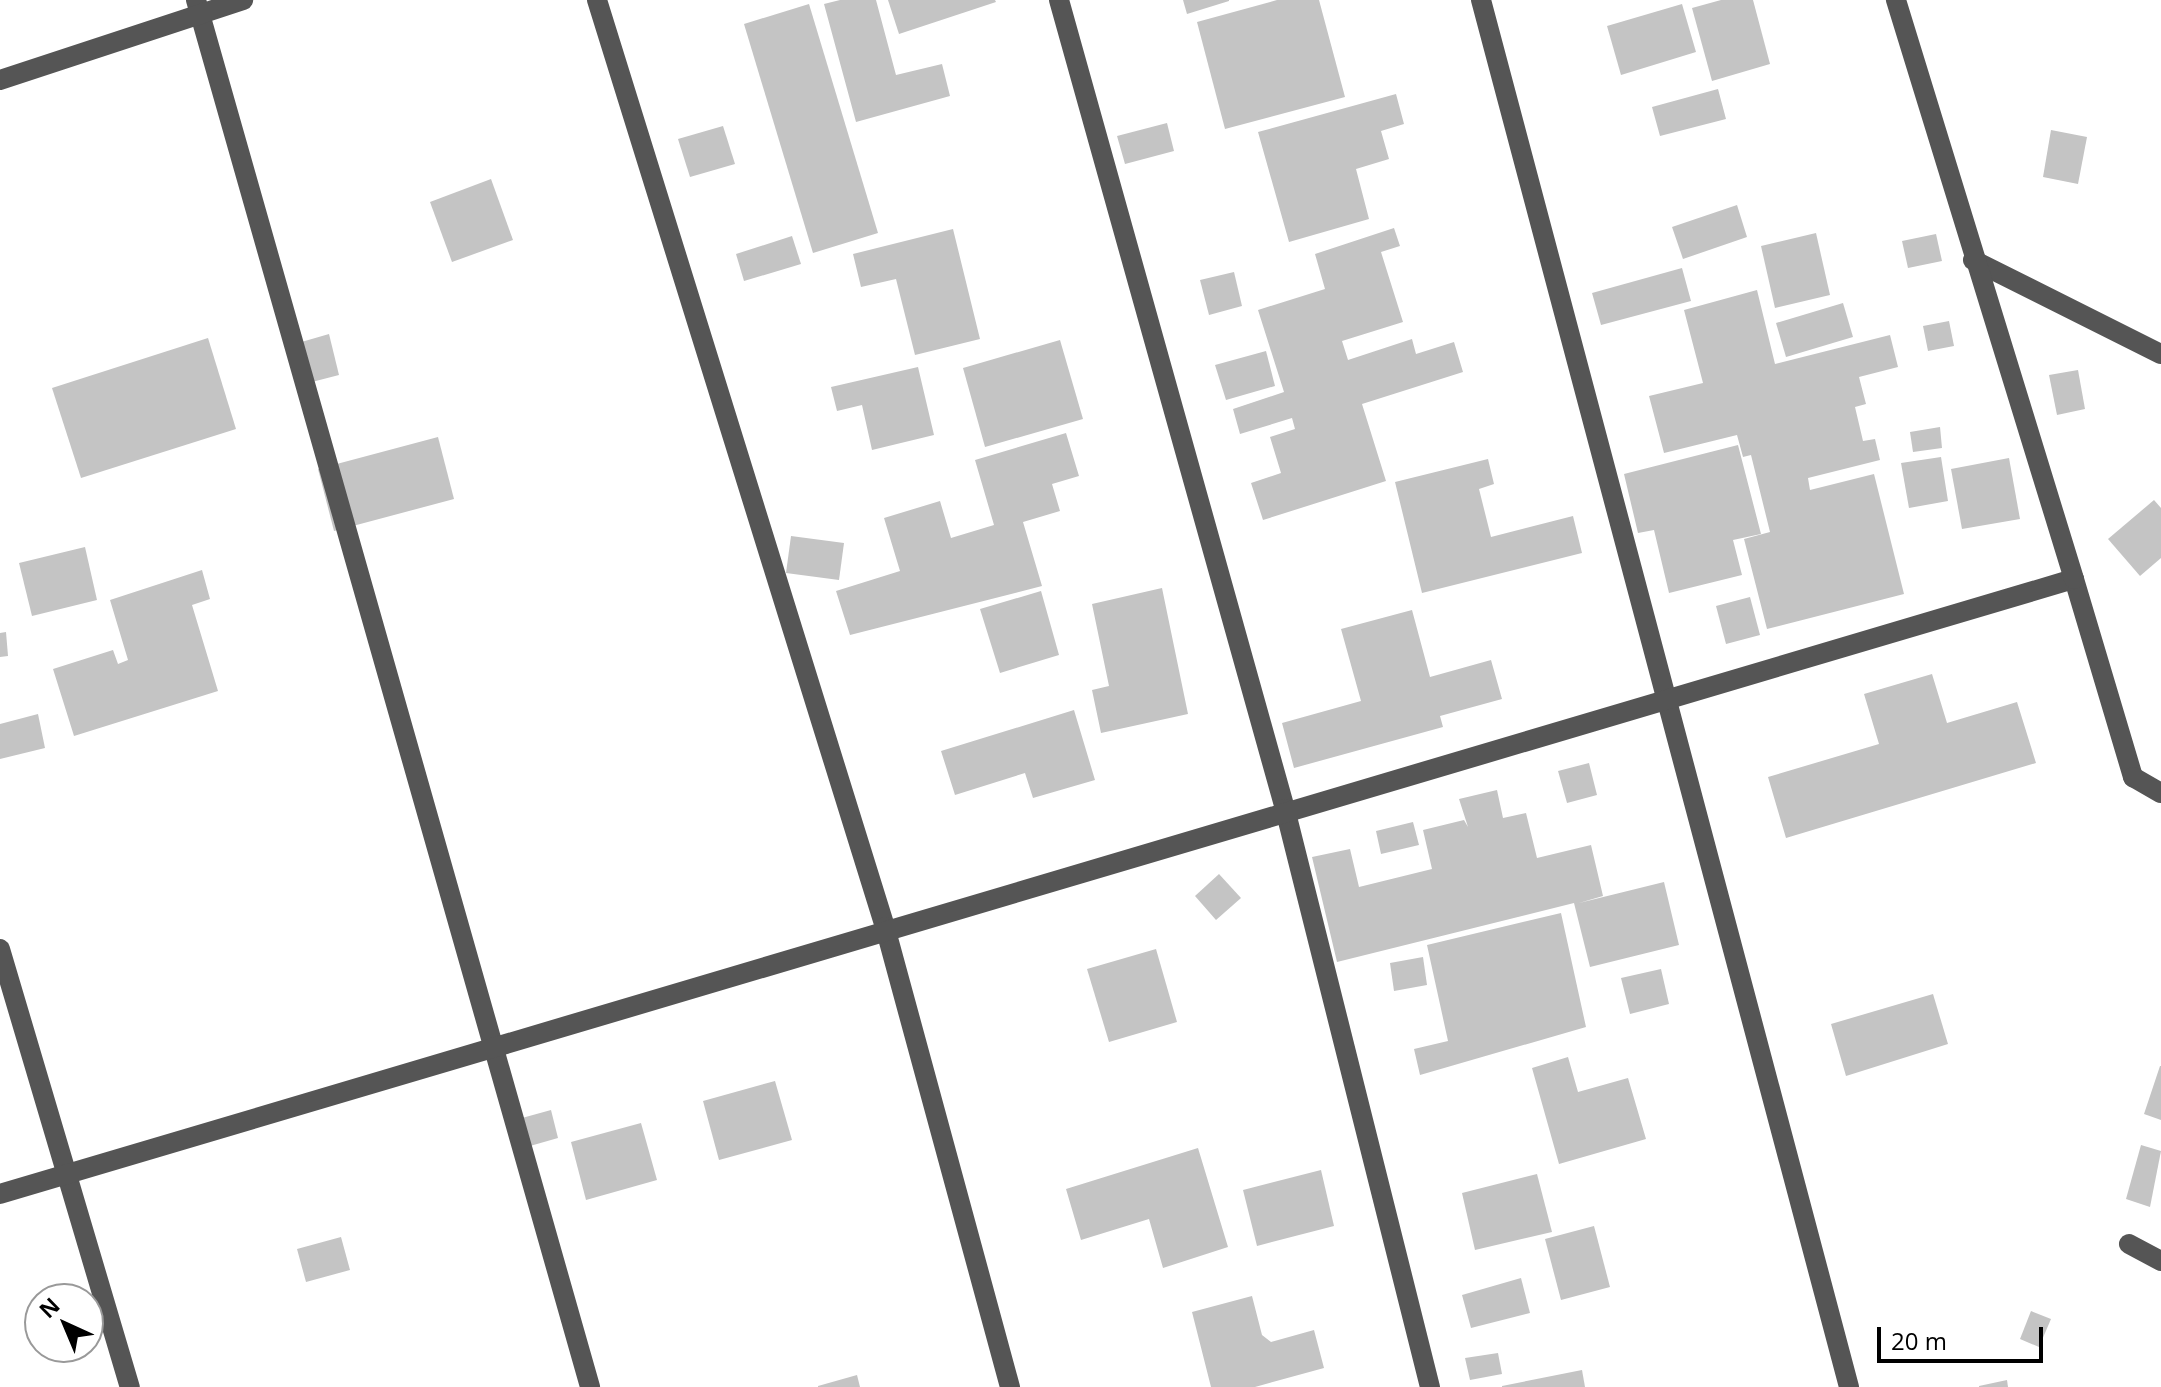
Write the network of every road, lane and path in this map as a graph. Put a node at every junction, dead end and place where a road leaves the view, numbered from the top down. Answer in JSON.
{"nodes":[{"id":1,"x":243,"y":0,"type":"edge"},
{"id":2,"x":597,"y":0,"type":"edge"},
{"id":3,"x":1059,"y":0,"type":"edge"},
{"id":4,"x":1481,"y":0,"type":"edge"},
{"id":5,"x":1896,"y":0,"type":"edge"},
{"id":6,"x":198,"y":6,"type":"edge"},
{"id":7,"x":0,"y":80,"type":"edge"},
{"id":8,"x":1973,"y":260,"type":"junction"},
{"id":9,"x":2161,"y":354,"type":"edge"},
{"id":10,"x":2074,"y":579,"type":"junction"},
{"id":11,"x":1668,"y":700,"type":"junction"},
{"id":12,"x":2161,"y":793,"type":"edge"},
{"id":13,"x":1285,"y":809,"type":"junction"},
{"id":14,"x":885,"y":927,"type":"junction"},
{"id":15,"x":0,"y":949,"type":"edge"},
{"id":16,"x":492,"y":1045,"type":"junction"},
{"id":17,"x":67,"y":1174,"type":"junction"},
{"id":18,"x":0,"y":1194,"type":"edge"},
{"id":19,"x":2129,"y":1244,"type":"dead end"},
{"id":20,"x":2161,"y":1261,"type":"edge"},
{"id":21,"x":130,"y":1387,"type":"edge"},
{"id":22,"x":590,"y":1387,"type":"edge"},
{"id":23,"x":1010,"y":1387,"type":"edge"},
{"id":24,"x":1430,"y":1387,"type":"edge"},
{"id":25,"x":1849,"y":1387,"type":"edge"}],
"edges":[{"from":1,"to":6,"type":"street"},
{"from":2,"to":14,"type":"street"},
{"from":3,"to":13,"type":"street"},
{"from":4,"to":11,"type":"street"},
{"from":5,"to":8,"type":"street"},
{"from":6,"to":7,"type":"street"},
{"from":6,"to":16,"type":"street"},
{"from":8,"to":9,"type":"street"},
{"from":8,"to":10,"type":"street"},
{"from":10,"to":11,"type":"street"},
{"from":10,"to":12,"type":"street"},
{"from":11,"to":13,"type":"street"},
{"from":11,"to":25,"type":"street"},
{"from":13,"to":14,"type":"street"},
{"from":13,"to":24,"type":"street"},
{"from":14,"to":16,"type":"street"},
{"from":14,"to":23,"type":"street"},
{"from":15,"to":17,"type":"street"},
{"from":16,"to":17,"type":"street"},
{"from":16,"to":22,"type":"street"},
{"from":17,"to":18,"type":"street"},
{"from":17,"to":21,"type":"street"},
{"from":19,"to":20,"type":"street"}]}
